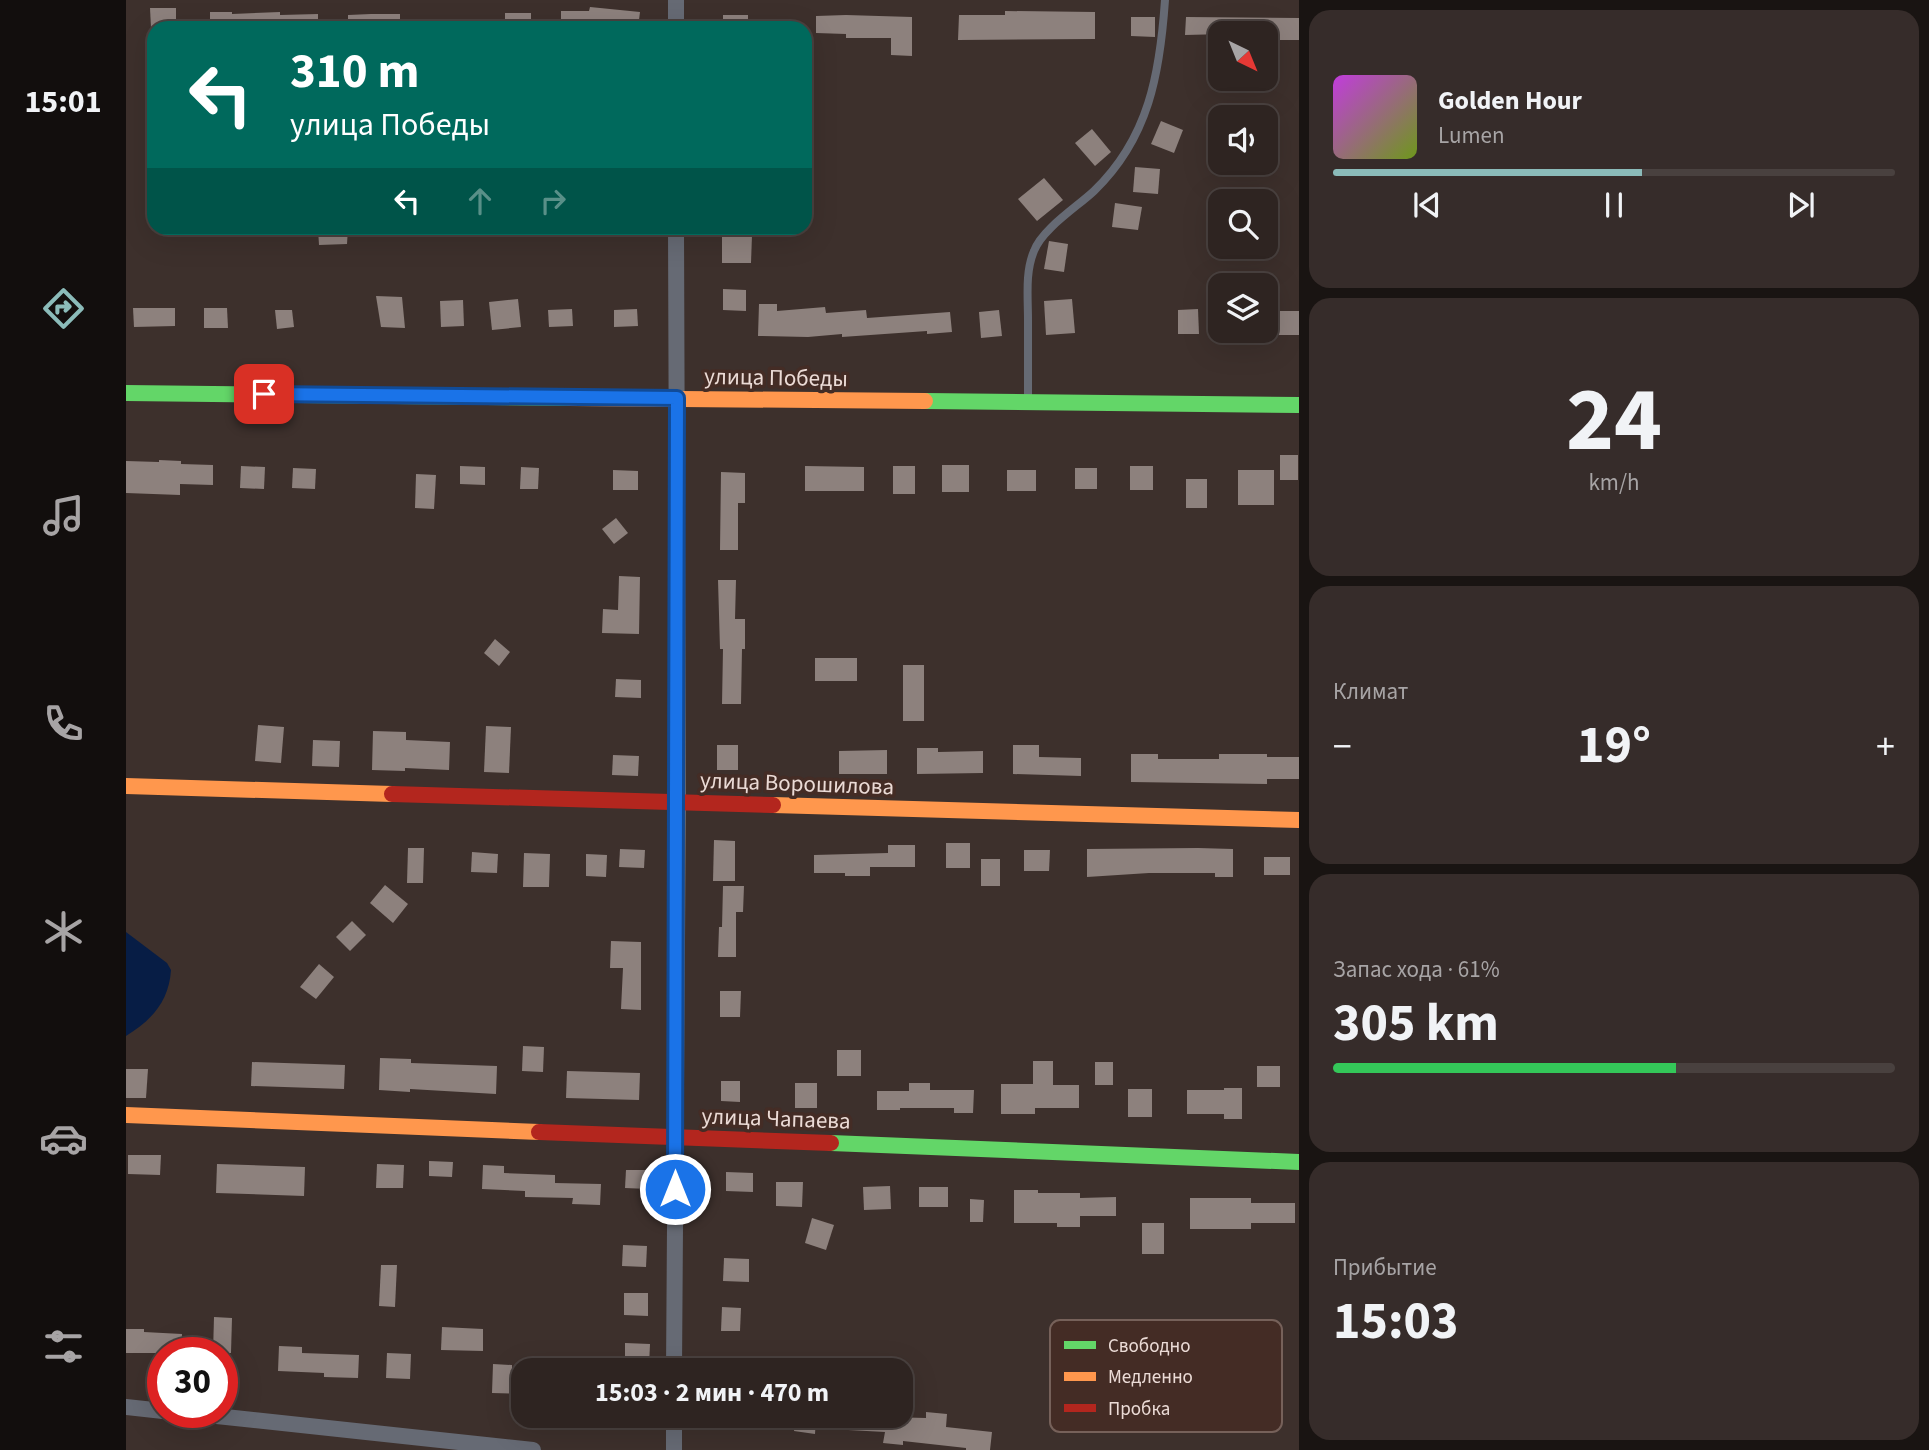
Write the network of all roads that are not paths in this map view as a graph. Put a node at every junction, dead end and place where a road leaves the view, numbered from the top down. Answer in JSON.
{"nodes":[{"id":1,"x":676,"y":0,"type":"edge"},
{"id":2,"x":1165,"y":0,"type":"edge"},
{"id":3,"x":676,"y":21,"type":"edge"},
{"id":4,"x":676,"y":235,"type":"edge"},
{"id":5,"x":126,"y":393,"type":"edge"},
{"id":6,"x":677,"y":398,"type":"junction"},
{"id":7,"x":1028,"y":402,"type":"junction"},
{"id":8,"x":1299,"y":405,"type":"edge"},
{"id":9,"x":126,"y":786,"type":"edge"},
{"id":10,"x":678,"y":802,"type":"junction"},
{"id":11,"x":1299,"y":820,"type":"edge"},
{"id":12,"x":126,"y":1115,"type":"edge"},
{"id":13,"x":676,"y":1137,"type":"junction"},
{"id":14,"x":1299,"y":1162,"type":"edge"},
{"id":15,"x":674,"y":1358,"type":"edge"},
{"id":16,"x":126,"y":1407,"type":"edge"},
{"id":17,"x":147,"y":1409,"type":"edge"},
{"id":18,"x":238,"y":1418,"type":"edge"},
{"id":19,"x":674,"y":1428,"type":"edge"},
{"id":20,"x":533,"y":1450,"type":"edge"},
{"id":21,"x":674,"y":1450,"type":"edge"}],
"edges":[{"from":1,"to":3,"type":"street"},
{"from":2,"to":7,"type":"lane"},
{"from":4,"to":6,"type":"street"},
{"from":5,"to":6,"type":"street","name":"улица Победы"},
{"from":6,"to":7,"type":"street","name":"улица Победы"},
{"from":6,"to":10,"type":"street"},
{"from":7,"to":8,"type":"street","name":"улица Победы"},
{"from":9,"to":10,"type":"street","name":"улица Ворошилова"},
{"from":10,"to":11,"type":"street","name":"улица Ворошилова"},
{"from":10,"to":13,"type":"street"},
{"from":12,"to":13,"type":"street","name":"улица Чапаева"},
{"from":13,"to":14,"type":"street","name":"улица Чапаева"},
{"from":13,"to":15,"type":"street"},
{"from":16,"to":17,"type":"street"},
{"from":18,"to":20,"type":"street"},
{"from":19,"to":21,"type":"street"}]}
